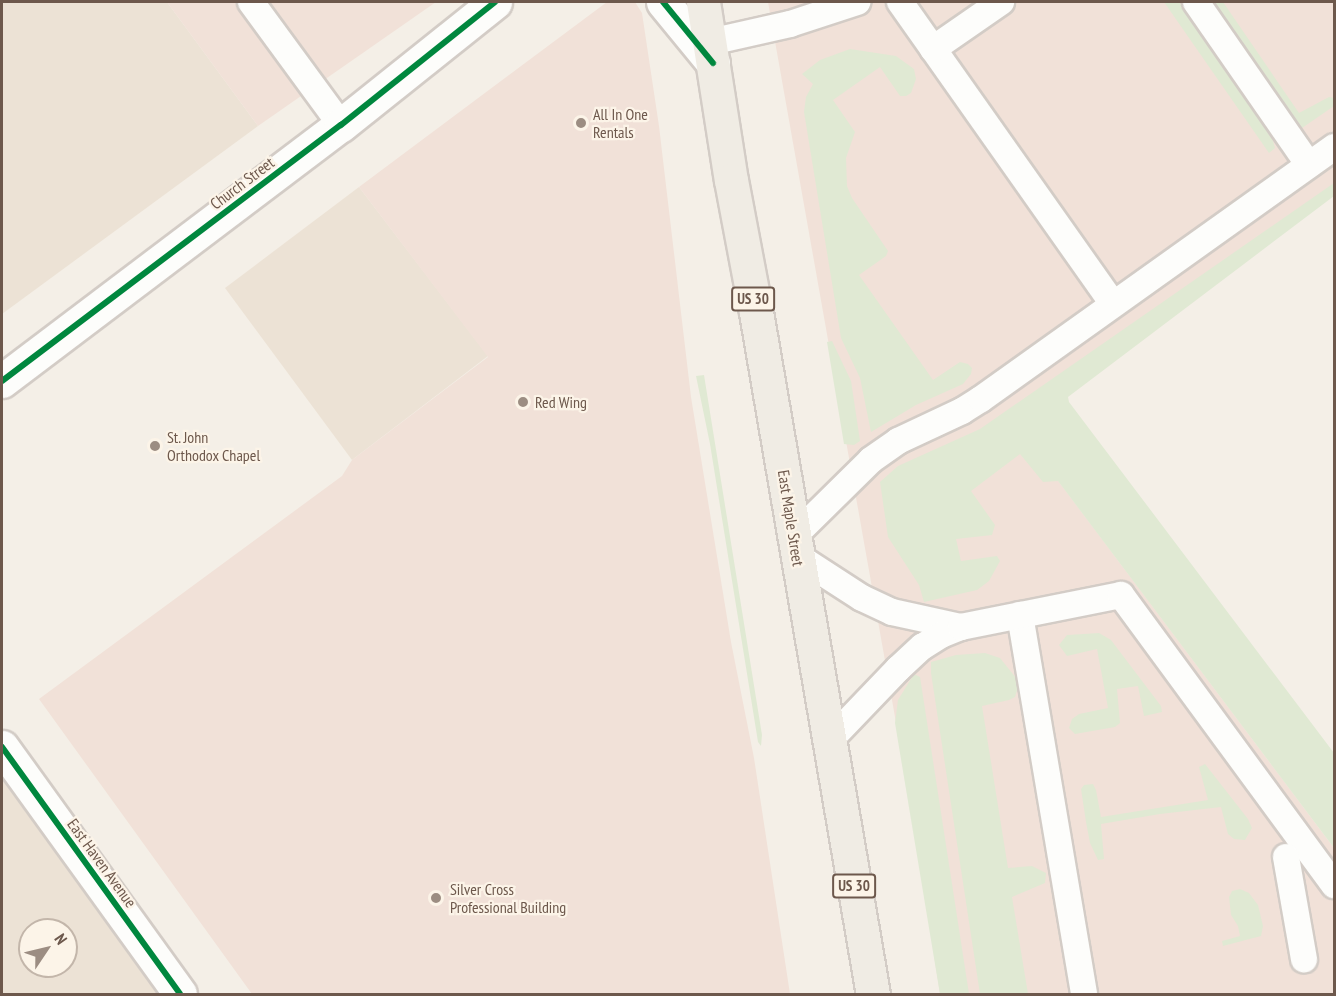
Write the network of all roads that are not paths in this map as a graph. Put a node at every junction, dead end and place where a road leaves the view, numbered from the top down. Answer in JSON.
{"nodes":[{"id":1,"x":251,"y":2,"type":"edge"},
{"id":2,"x":495,"y":2,"type":"edge"},
{"id":3,"x":663,"y":2,"type":"edge"},
{"id":4,"x":703,"y":2,"type":"edge"},
{"id":5,"x":857,"y":2,"type":"edge"},
{"id":6,"x":900,"y":2,"type":"edge"},
{"id":7,"x":1001,"y":2,"type":"edge"},
{"id":8,"x":1196,"y":2,"type":"edge"},
{"id":9,"x":933,"y":49,"type":"junction"},
{"id":10,"x":712,"y":53,"type":"junction"},
{"id":11,"x":341,"y":125,"type":"junction"},
{"id":12,"x":1335,"y":147,"type":"edge"},
{"id":13,"x":1309,"y":165,"type":"junction"},
{"id":14,"x":1112,"y":303,"type":"junction"},
{"id":15,"x":2,"y":381,"type":"edge"},
{"id":16,"x":796,"y":546,"type":"junction"},
{"id":17,"x":1020,"y":615,"type":"junction"},
{"id":18,"x":961,"y":627,"type":"junction"},
{"id":19,"x":829,"y":741,"type":"junction"},
{"id":20,"x":2,"y":747,"type":"edge"},
{"id":21,"x":1286,"y":857,"type":"dead end"},
{"id":22,"x":1335,"y":885,"type":"edge"},
{"id":23,"x":1304,"y":959,"type":"dead end"},
{"id":24,"x":180,"y":994,"type":"edge"},
{"id":25,"x":873,"y":994,"type":"edge"},
{"id":26,"x":1084,"y":994,"type":"edge"}],
"edges":[{"from":1,"to":11,"type":"lane"},
{"from":2,"to":11,"type":"street","name":"Church Street"},
{"from":3,"to":10,"type":"street"},
{"from":4,"to":10,"type":"main road","number":"US 30"},
{"from":5,"to":10,"type":"lane"},
{"from":6,"to":9,"type":"lane"},
{"from":7,"to":9,"type":"lane"},
{"from":8,"to":13,"type":"lane"},
{"from":9,"to":14,"type":"lane"},
{"from":10,"to":16,"type":"main road","name":"East Maple Street","number":"US 30"},
{"from":11,"to":15,"type":"street","name":"Church Street"},
{"from":12,"to":13,"type":"lane"},
{"from":13,"to":14,"type":"lane"},
{"from":14,"to":16,"type":"lane"},
{"from":16,"to":18,"type":"lane"},
{"from":16,"to":19,"type":"main road","name":"East Maple Street","number":"US 30"},
{"from":17,"to":18,"type":"lane"},
{"from":17,"to":22,"type":"lane"},
{"from":17,"to":26,"type":"lane"},
{"from":18,"to":19,"type":"lane"},
{"from":19,"to":25,"type":"main road","name":"East Maple Street","number":"US 30"},
{"from":20,"to":24,"type":"street","name":"East Haven Avenue"},
{"from":21,"to":23,"type":"lane"}]}
